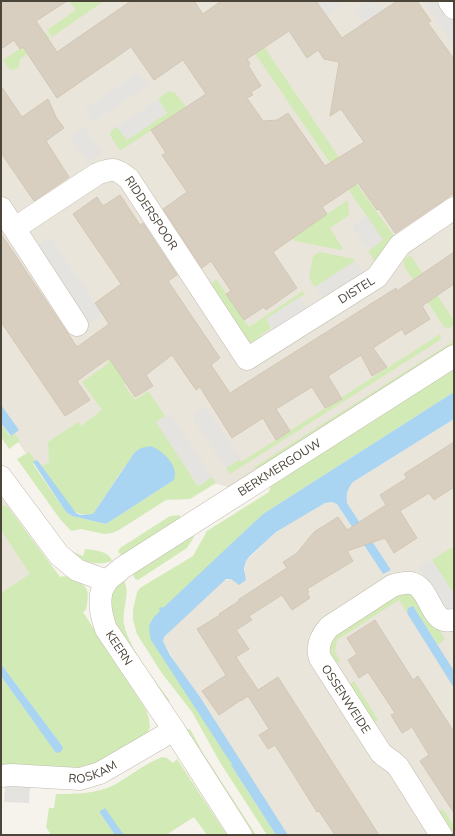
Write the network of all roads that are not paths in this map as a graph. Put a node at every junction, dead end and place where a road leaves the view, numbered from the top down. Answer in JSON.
{"nodes":[{"id":1,"x":449,"y":1,"type":"edge"},
{"id":2,"x":454,"y":8,"type":"edge"},
{"id":3,"x":1,"y":208,"type":"edge"},
{"id":4,"x":454,"y":208,"type":"edge"},
{"id":5,"x":15,"y":228,"type":"junction"},
{"id":6,"x":77,"y":325,"type":"dead end"},
{"id":7,"x":454,"y":356,"type":"edge"},
{"id":8,"x":247,"y":359,"type":"joint"},
{"id":9,"x":1,"y":477,"type":"edge"},
{"id":10,"x":107,"y":581,"type":"junction"},
{"id":11,"x":454,"y":620,"type":"edge"},
{"id":12,"x":174,"y":730,"type":"junction"},
{"id":13,"x":1,"y":776,"type":"edge"},
{"id":14,"x":241,"y":835,"type":"edge"},
{"id":15,"x":441,"y":835,"type":"edge"}],
"edges":[{"from":1,"to":2,"type":"street"},
{"from":3,"to":5,"type":"street"},
{"from":4,"to":8,"type":"street","name":"DISTEL"},
{"from":5,"to":6,"type":"street"},
{"from":5,"to":8,"type":"street","name":"RIDDERSPOOR"},
{"from":7,"to":10,"type":"street","name":"BERKMERGOUW"},
{"from":9,"to":10,"type":"street"},
{"from":10,"to":12,"type":"street","name":"KEERN"},
{"from":11,"to":15,"type":"street","name":"OSSENWEIDE"},
{"from":12,"to":13,"type":"street","name":"ROSKAM"},
{"from":12,"to":14,"type":"street","name":"KEERN"}]}
